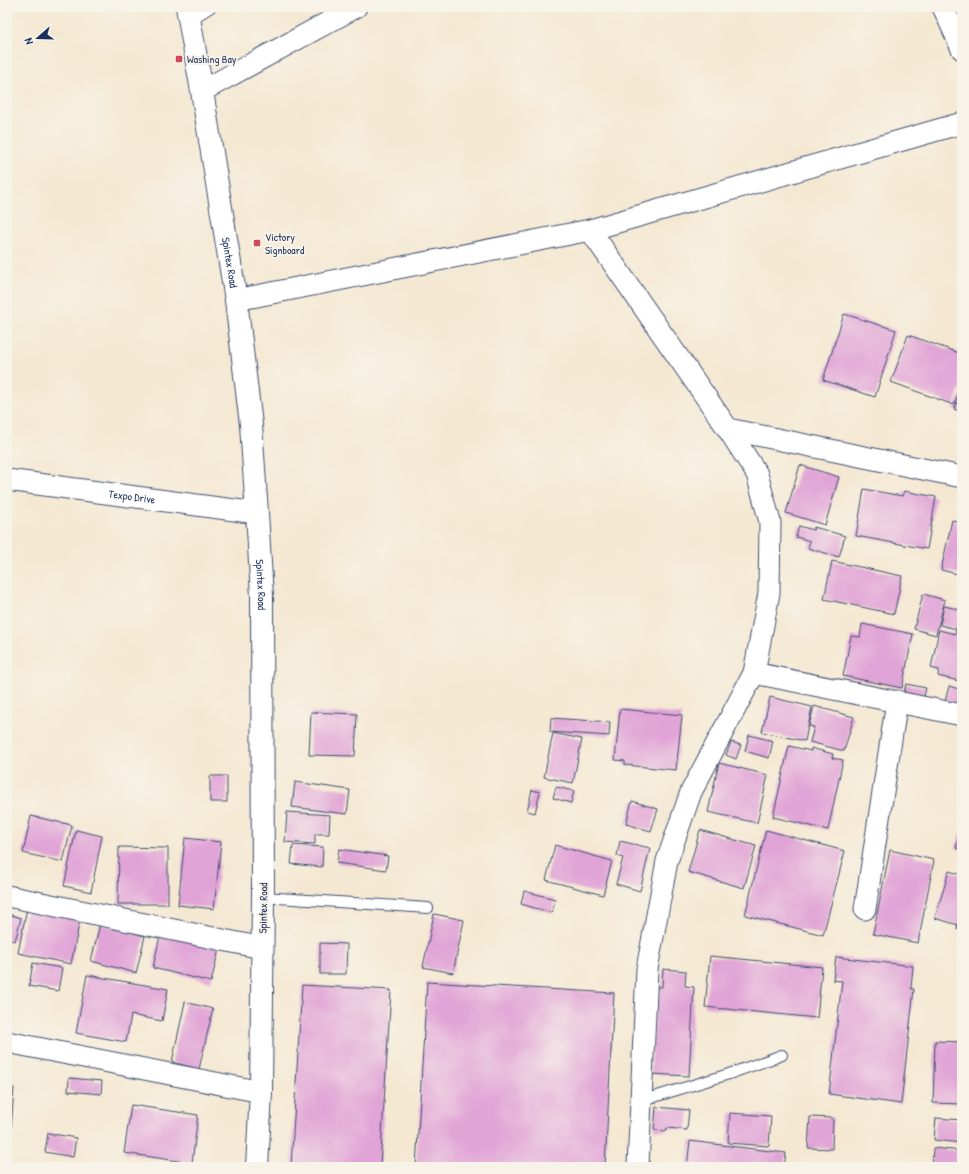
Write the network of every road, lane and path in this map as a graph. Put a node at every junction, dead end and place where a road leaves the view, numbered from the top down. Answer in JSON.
{"nodes":[{"id":1,"x":211,"y":7,"type":"edge"},
{"id":2,"x":356,"y":7,"type":"edge"},
{"id":3,"x":943,"y":7,"type":"edge"},
{"id":4,"x":188,"y":14,"type":"edge"},
{"id":5,"x":962,"y":49,"type":"edge"},
{"id":6,"x":202,"y":91,"type":"junction"},
{"id":7,"x":962,"y":123,"type":"edge"},
{"id":8,"x":590,"y":230,"type":"junction"},
{"id":9,"x":236,"y":300,"type":"junction"},
{"id":10,"x":728,"y":429,"type":"junction"},
{"id":11,"x":962,"y":477,"type":"edge"},
{"id":12,"x":7,"y":480,"type":"edge"},
{"id":13,"x":257,"y":513,"type":"junction"},
{"id":14,"x":754,"y":673,"type":"junction"},
{"id":15,"x":897,"y":702,"type":"junction"},
{"id":16,"x":962,"y":715,"type":"edge"},
{"id":17,"x":7,"y":896,"type":"edge"},
{"id":18,"x":263,"y":897,"type":"junction"},
{"id":19,"x":428,"y":908,"type":"dead end"},
{"id":20,"x":865,"y":909,"type":"dead end"},
{"id":21,"x":262,"y":948,"type":"junction"},
{"id":22,"x":7,"y":1042,"type":"edge"},
{"id":23,"x":782,"y":1055,"type":"dead end"},
{"id":24,"x":261,"y":1092,"type":"junction"},
{"id":25,"x":641,"y":1101,"type":"junction"},
{"id":26,"x":257,"y":1167,"type":"edge"},
{"id":27,"x":638,"y":1167,"type":"edge"}],
"edges":[{"from":1,"to":4,"type":"lane"},
{"from":2,"to":6,"type":"street"},
{"from":3,"to":5,"type":"street"},
{"from":4,"to":6,"type":"main road","name":"Spintex Road"},
{"from":6,"to":9,"type":"main road","name":"Spintex Road"},
{"from":7,"to":8,"type":"street"},
{"from":8,"to":9,"type":"street"},
{"from":8,"to":10,"type":"street"},
{"from":9,"to":13,"type":"main road","name":"Spintex Road"},
{"from":10,"to":11,"type":"street"},
{"from":10,"to":14,"type":"street"},
{"from":12,"to":13,"type":"street","name":"Texpo Drive"},
{"from":13,"to":18,"type":"main road","name":"Spintex Road"},
{"from":14,"to":15,"type":"street"},
{"from":14,"to":25,"type":"street"},
{"from":15,"to":16,"type":"street"},
{"from":15,"to":20,"type":"street"},
{"from":17,"to":21,"type":"street"},
{"from":18,"to":19,"type":"lane"},
{"from":18,"to":21,"type":"main road","name":"Spintex Road"},
{"from":21,"to":24,"type":"main road","name":"Spintex Road"},
{"from":22,"to":24,"type":"street"},
{"from":23,"to":25,"type":"lane"},
{"from":24,"to":26,"type":"main road","name":"Spintex Road"},
{"from":25,"to":27,"type":"street"}]}
